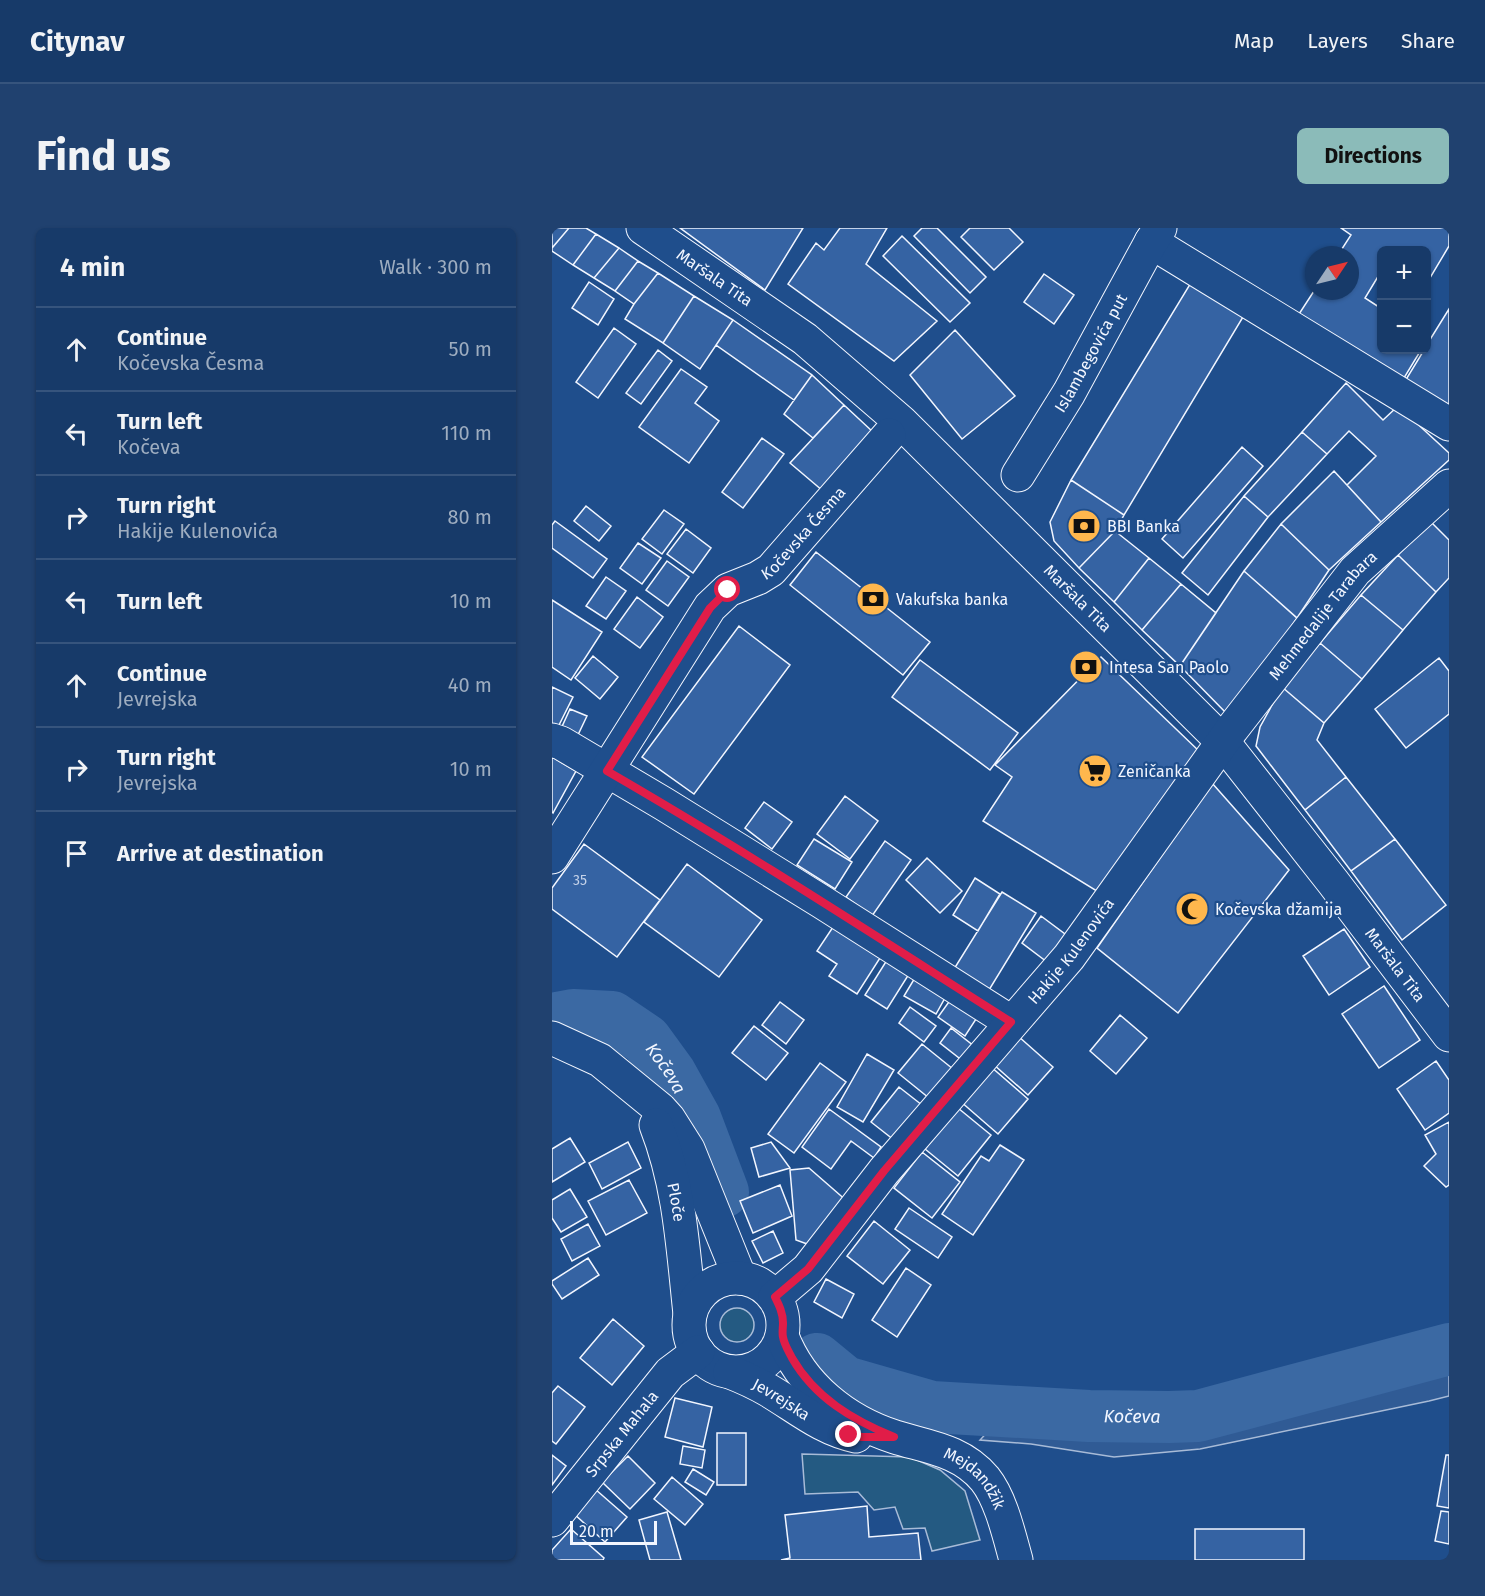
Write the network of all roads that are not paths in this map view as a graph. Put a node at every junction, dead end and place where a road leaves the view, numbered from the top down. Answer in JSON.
{"nodes":[{"id":1,"x":643,"y":228,"type":"edge"},
{"id":2,"x":1155,"y":235,"type":"edge"},
{"id":3,"x":1449,"y":424,"type":"edge"},
{"id":4,"x":889,"y":435,"type":"dead end"},
{"id":5,"x":1018,"y":475,"type":"dead end"},
{"id":6,"x":1449,"y":486,"type":"edge"},
{"id":7,"x":552,"y":740,"type":"edge"},
{"id":8,"x":1217,"y":749,"type":"junction"},
{"id":9,"x":607,"y":771,"type":"junction"},
{"id":10,"x":552,"y":857,"type":"edge"},
{"id":11,"x":1011,"y":1022,"type":"junction"},
{"id":12,"x":1449,"y":1035,"type":"edge"},
{"id":13,"x":552,"y":1038,"type":"edge"},
{"id":14,"x":642,"y":1094,"type":"junction"},
{"id":15,"x":740,"y":1278,"type":"junction"},
{"id":16,"x":775,"y":1297,"type":"junction"},
{"id":17,"x":690,"y":1314,"type":"junction"},
{"id":18,"x":782,"y":1336,"type":"junction"},
{"id":19,"x":698,"y":1352,"type":"junction"},
{"id":20,"x":730,"y":1372,"type":"junction"},
{"id":21,"x":894,"y":1437,"type":"junction"},
{"id":22,"x":552,"y":1520,"type":"edge"},
{"id":23,"x":1016,"y":1560,"type":"edge"}],
"edges":[{"from":1,"to":8,"type":"street","name":"Maršala Tita"},
{"from":2,"to":3,"type":"street"},
{"from":2,"to":5,"type":"street","name":"Islambegovića put"},
{"from":4,"to":9,"type":"street","name":"Kočevska Česma"},
{"from":6,"to":8,"type":"street","name":"Mehmedalije Tarabara"},
{"from":7,"to":9,"type":"street"},
{"from":8,"to":11,"type":"street","name":"Hakije Kulenovića"},
{"from":8,"to":12,"type":"street","name":"Maršala Tita"},
{"from":9,"to":10,"type":"street","name":"Kočevska Česma"},
{"from":9,"to":11,"type":"street"},
{"from":11,"to":16,"type":"street","name":"Hakije Kulenovića"},
{"from":13,"to":14,"type":"street","name":"Ploče"},
{"from":14,"to":15,"type":"street","name":"Ploče"},
{"from":14,"to":17,"type":"street","name":"Ploče"},
{"from":15,"to":16,"type":"street"},
{"from":15,"to":17,"type":"street"},
{"from":16,"to":18,"type":"street"},
{"from":17,"to":19,"type":"street"},
{"from":18,"to":20,"type":"street"},
{"from":18,"to":21,"type":"street","name":"Jevrejska"},
{"from":19,"to":20,"type":"street"},
{"from":19,"to":22,"type":"street","name":"Srpska Mahala"},
{"from":20,"to":21,"type":"street","name":"Jevrejska"},
{"from":21,"to":23,"type":"street","name":"Mejdandžik"}]}
